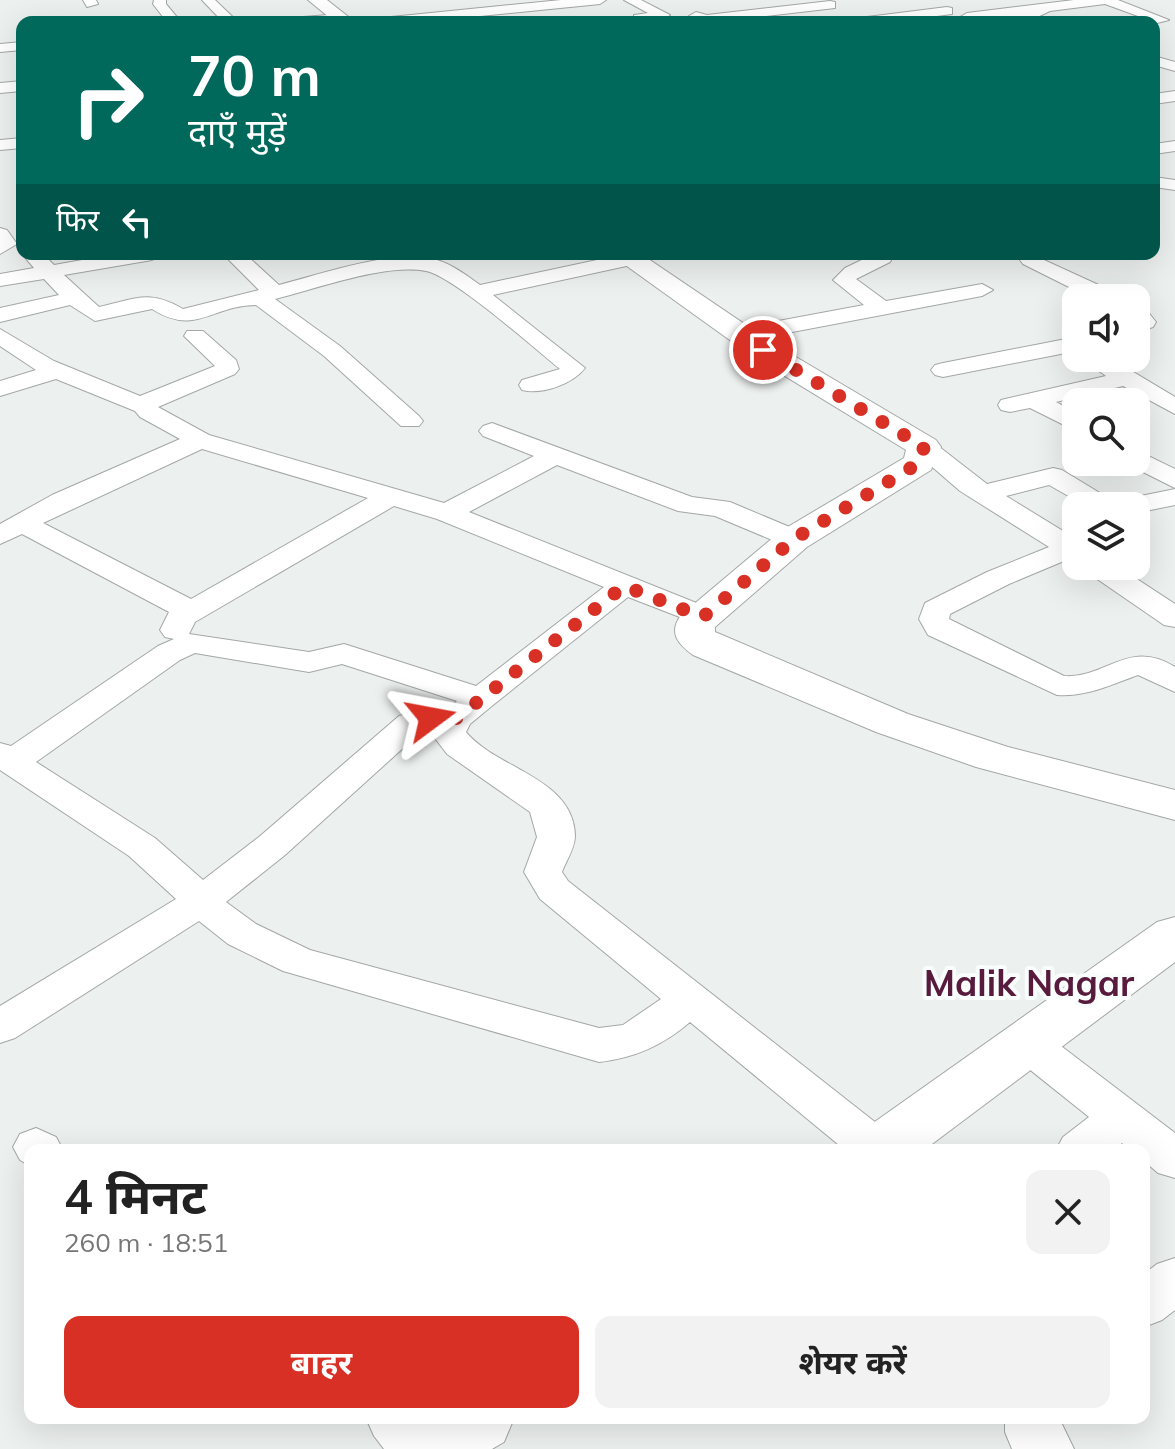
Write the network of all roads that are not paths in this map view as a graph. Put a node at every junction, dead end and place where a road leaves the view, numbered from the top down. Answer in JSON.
{"nodes":[{"id":1,"x":208,"y":0,"type":"edge"},
{"id":2,"x":316,"y":0,"type":"edge"},
{"id":3,"x":600,"y":0,"type":"edge"},
{"id":4,"x":630,"y":0,"type":"edge"},
{"id":5,"x":763,"y":0,"type":"edge"},
{"id":6,"x":1106,"y":0,"type":"edge"},
{"id":7,"x":920,"y":1,"type":"edge"},
{"id":8,"x":964,"y":1,"type":"edge"},
{"id":9,"x":950,"y":4,"type":"edge"},
{"id":10,"x":830,"y":5,"type":"dead end"},
{"id":11,"x":1043,"y":7,"type":"edge"},
{"id":12,"x":805,"y":8,"type":"junction"},
{"id":13,"x":751,"y":14,"type":"junction"},
{"id":14,"x":225,"y":16,"type":"edge"},
{"id":15,"x":338,"y":16,"type":"edge"},
{"id":16,"x":441,"y":16,"type":"edge"},
{"id":17,"x":655,"y":16,"type":"edge"},
{"id":18,"x":733,"y":16,"type":"edge"},
{"id":19,"x":756,"y":16,"type":"edge"},
{"id":20,"x":832,"y":16,"type":"edge"},
{"id":21,"x":889,"y":16,"type":"edge"},
{"id":22,"x":1009,"y":16,"type":"edge"},
{"id":23,"x":1015,"y":16,"type":"edge"},
{"id":24,"x":1084,"y":16,"type":"edge"},
{"id":25,"x":1150,"y":16,"type":"edge"},
{"id":26,"x":1164,"y":21,"type":"edge"},
{"id":27,"x":1175,"y":32,"type":"edge"},
{"id":28,"x":37,"y":260,"type":"edge"},
{"id":29,"x":117,"y":260,"type":"edge"},
{"id":30,"x":238,"y":260,"type":"edge"},
{"id":31,"x":614,"y":260,"type":"edge"},
{"id":32,"x":631,"y":260,"type":"edge"},
{"id":33,"x":879,"y":260,"type":"edge"},
{"id":34,"x":1030,"y":260,"type":"dead end"},
{"id":35,"x":48,"y":272,"type":"junction"},
{"id":36,"x":0,"y":280,"type":"edge"},
{"id":37,"x":1079,"y":284,"type":"edge"},
{"id":38,"x":982,"y":290,"type":"dead end"},
{"id":39,"x":479,"y":294,"type":"junction"},
{"id":40,"x":265,"y":295,"type":"junction"},
{"id":41,"x":74,"y":298,"type":"junction"},
{"id":42,"x":882,"y":309,"type":"junction"},
{"id":43,"x":0,"y":315,"type":"edge"},
{"id":44,"x":740,"y":335,"type":"junction"},
{"id":45,"x":0,"y":336,"type":"edge"},
{"id":46,"x":195,"y":336,"type":"dead end"},
{"id":47,"x":1062,"y":345,"type":"edge"},
{"id":48,"x":943,"y":370,"type":"dead end"},
{"id":49,"x":56,"y":371,"type":"junction"},
{"id":50,"x":1117,"y":372,"type":"edge"},
{"id":51,"x":1127,"y":378,"type":"junction"},
{"id":52,"x":531,"y":385,"type":"dead end"},
{"id":53,"x":1085,"y":388,"type":"edge"},
{"id":54,"x":0,"y":389,"type":"edge"},
{"id":55,"x":1062,"y":393,"type":"edge"},
{"id":56,"x":144,"y":406,"type":"junction"},
{"id":57,"x":1175,"y":407,"type":"edge"},
{"id":58,"x":1062,"y":418,"type":"edge"},
{"id":59,"x":410,"y":421,"type":"dead end"},
{"id":60,"x":492,"y":431,"type":"dead end"},
{"id":61,"x":200,"y":440,"type":"junction"},
{"id":62,"x":924,"y":447,"type":"junction"},
{"id":63,"x":556,"y":455,"type":"junction"},
{"id":64,"x":1150,"y":466,"type":"edge"},
{"id":65,"x":1175,"y":480,"type":"edge"},
{"id":66,"x":1081,"y":492,"type":"edge"},
{"id":67,"x":983,"y":493,"type":"junction"},
{"id":68,"x":394,"y":495,"type":"junction"},
{"id":69,"x":1175,"y":497,"type":"edge"},
{"id":70,"x":1150,"y":502,"type":"edge"},
{"id":71,"x":447,"y":513,"type":"junction"},
{"id":72,"x":11,"y":529,"type":"edge"},
{"id":73,"x":794,"y":539,"type":"junction"},
{"id":74,"x":1062,"y":543,"type":"edge"},
{"id":75,"x":1062,"y":554,"type":"edge"},
{"id":76,"x":1118,"y":580,"type":"edge"},
{"id":77,"x":624,"y":586,"type":"junction"},
{"id":78,"x":703,"y":617,"type":"junction"},
{"id":79,"x":1175,"y":618,"type":"edge"},
{"id":80,"x":188,"y":629,"type":"junction"},
{"id":81,"x":1175,"y":682,"type":"edge"},
{"id":82,"x":469,"y":708,"type":"junction"},
{"id":83,"x":6,"y":758,"type":"edge"},
{"id":84,"x":1175,"y":805,"type":"edge"},
{"id":85,"x":200,"y":902,"type":"junction"},
{"id":86,"x":1168,"y":951,"type":"edge"},
{"id":87,"x":690,"y":999,"type":"junction"},
{"id":88,"x":0,"y":1027,"type":"edge"},
{"id":89,"x":1029,"y":1045,"type":"junction"},
{"id":90,"x":1122,"y":1118,"type":"junction"},
{"id":91,"x":871,"y":1144,"type":"edge"},
{"id":92,"x":888,"y":1144,"type":"edge"},
{"id":93,"x":1087,"y":1144,"type":"edge"},
{"id":94,"x":1175,"y":1159,"type":"edge"},
{"id":95,"x":1175,"y":1280,"type":"edge"},
{"id":96,"x":1150,"y":1299,"type":"edge"}],
"edges":[{"from":1,"to":14,"type":"street"},
{"from":2,"to":15,"type":"street"},
{"from":3,"to":16,"type":"street"},
{"from":4,"to":17,"type":"street"},
{"from":5,"to":13,"type":"street"},
{"from":6,"to":11,"type":"street"},
{"from":6,"to":25,"type":"street"},
{"from":7,"to":9,"type":"street"},
{"from":8,"to":9,"type":"street"},
{"from":8,"to":22,"type":"street"},
{"from":9,"to":21,"type":"street"},
{"from":10,"to":12,"type":"street"},
{"from":11,"to":23,"type":"street"},
{"from":11,"to":24,"type":"street"},
{"from":12,"to":13,"type":"street"},
{"from":12,"to":20,"type":"street"},
{"from":13,"to":18,"type":"street"},
{"from":13,"to":19,"type":"street"},
{"from":26,"to":27,"type":"street"},
{"from":28,"to":35,"type":"street"},
{"from":29,"to":35,"type":"street"},
{"from":30,"to":40,"type":"street"},
{"from":31,"to":39,"type":"street"},
{"from":32,"to":44,"type":"street"},
{"from":33,"to":42,"type":"street"},
{"from":34,"to":37,"type":"street"},
{"from":35,"to":36,"type":"street"},
{"from":35,"to":41,"type":"street"},
{"from":38,"to":42,"type":"street"},
{"from":39,"to":40,"type":"street"},
{"from":39,"to":52,"type":"street"},
{"from":40,"to":41,"type":"street"},
{"from":40,"to":59,"type":"street"},
{"from":41,"to":43,"type":"street"},
{"from":42,"to":44,"type":"street"},
{"from":44,"to":62,"type":"street"},
{"from":45,"to":49,"type":"street"},
{"from":46,"to":56,"type":"street"},
{"from":47,"to":48,"type":"street"},
{"from":49,"to":54,"type":"street"},
{"from":49,"to":56,"type":"street"},
{"from":50,"to":51,"type":"street"},
{"from":51,"to":53,"type":"street"},
{"from":51,"to":57,"type":"street"},
{"from":55,"to":58,"type":"street"},
{"from":56,"to":61,"type":"street"},
{"from":60,"to":63,"type":"street"},
{"from":61,"to":68,"type":"street"},
{"from":61,"to":72,"type":"street"},
{"from":62,"to":67,"type":"street"},
{"from":62,"to":73,"type":"street"},
{"from":63,"to":71,"type":"street"},
{"from":63,"to":73,"type":"street"},
{"from":64,"to":65,"type":"street"},
{"from":66,"to":67,"type":"street"},
{"from":67,"to":74,"type":"street"},
{"from":68,"to":71,"type":"street"},
{"from":68,"to":80,"type":"street"},
{"from":69,"to":70,"type":"street"},
{"from":71,"to":77,"type":"street"},
{"from":72,"to":80,"type":"street"},
{"from":73,"to":78,"type":"street"},
{"from":75,"to":81,"type":"street"},
{"from":76,"to":79,"type":"street"},
{"from":77,"to":78,"type":"street"},
{"from":77,"to":82,"type":"street"},
{"from":78,"to":84,"type":"street"},
{"from":80,"to":82,"type":"street"},
{"from":80,"to":83,"type":"street"},
{"from":82,"to":85,"type":"street"},
{"from":82,"to":87,"type":"street"},
{"from":83,"to":85,"type":"street"},
{"from":85,"to":87,"type":"street"},
{"from":85,"to":88,"type":"street"},
{"from":86,"to":89,"type":"street"},
{"from":87,"to":91,"type":"street"},
{"from":89,"to":90,"type":"street"},
{"from":89,"to":92,"type":"street"},
{"from":90,"to":93,"type":"street"},
{"from":90,"to":94,"type":"street"},
{"from":95,"to":96,"type":"street"}]}
